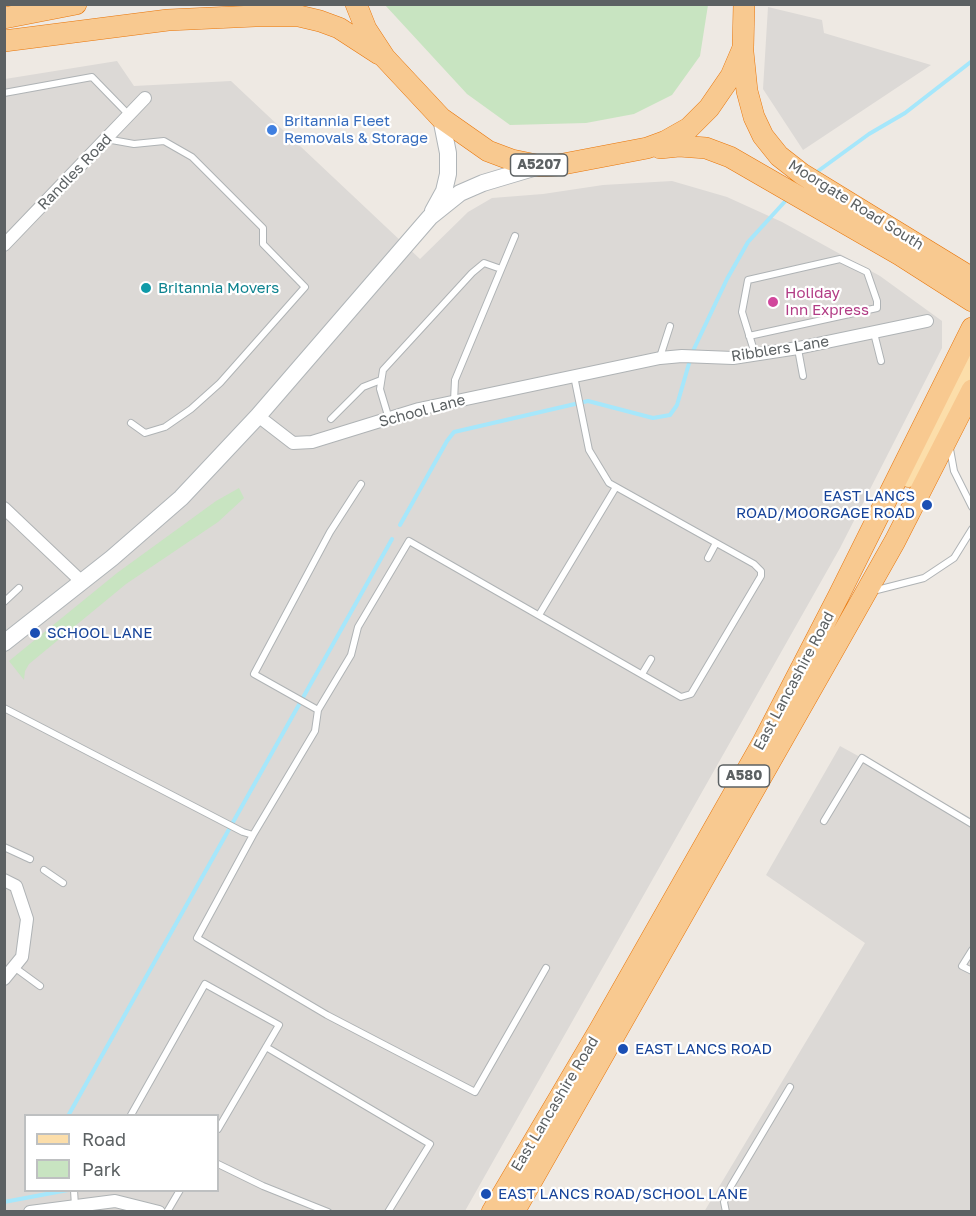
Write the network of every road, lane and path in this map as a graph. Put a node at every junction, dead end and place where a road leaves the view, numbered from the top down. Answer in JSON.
{"nodes":[{"id":1,"x":76,"y":4,"type":"edge"},
{"id":2,"x":356,"y":4,"type":"edge"},
{"id":3,"x":744,"y":4,"type":"edge"},
{"id":4,"x":4,"y":18,"type":"edge"},
{"id":5,"x":4,"y":41,"type":"edge"},
{"id":6,"x":743,"y":48,"type":"junction"},
{"id":7,"x":385,"y":58,"type":"junction"},
{"id":8,"x":4,"y":93,"type":"edge"},
{"id":9,"x":146,"y":98,"type":"dead end"},
{"id":10,"x":129,"y":115,"type":"junction"},
{"id":11,"x":441,"y":118,"type":"junction"},
{"id":12,"x":106,"y":139,"type":"junction"},
{"id":13,"x":647,"y":148,"type":"junction"},
{"id":14,"x":541,"y":166,"type":"junction"},
{"id":15,"x":430,"y":218,"type":"junction"},
{"id":16,"x":515,"y":236,"type":"dead end"},
{"id":17,"x":4,"y":245,"type":"edge"},
{"id":18,"x":501,"y":270,"type":"junction"},
{"id":19,"x":972,"y":278,"type":"edge"},
{"id":20,"x":950,"y":286,"type":"junction"},
{"id":21,"x":972,"y":301,"type":"edge"},
{"id":22,"x":927,"y":321,"type":"dead end"},
{"id":23,"x":670,"y":326,"type":"dead end"},
{"id":24,"x":972,"y":328,"type":"edge"},
{"id":25,"x":874,"y":332,"type":"junction"},
{"id":26,"x":749,"y":336,"type":"junction"},
{"id":27,"x":798,"y":348,"type":"junction"},
{"id":28,"x":754,"y":354,"type":"junction"},
{"id":29,"x":660,"y":358,"type":"junction"},
{"id":30,"x":972,"y":359,"type":"edge"},
{"id":31,"x":881,"y":361,"type":"dead end"},
{"id":32,"x":596,"y":372,"type":"joint"},
{"id":33,"x":574,"y":376,"type":"junction"},
{"id":34,"x":803,"y":376,"type":"dead end"},
{"id":35,"x":381,"y":380,"type":"junction"},
{"id":36,"x":972,"y":390,"type":"edge"},
{"id":37,"x":454,"y":401,"type":"junction"},
{"id":38,"x":258,"y":416,"type":"junction"},
{"id":39,"x":331,"y":419,"type":"dead end"},
{"id":40,"x":389,"y":419,"type":"junction"},
{"id":41,"x":131,"y":423,"type":"dead end"},
{"id":42,"x":948,"y":437,"type":"junction"},
{"id":43,"x":901,"y":469,"type":"junction"},
{"id":44,"x":361,"y":484,"type":"dead end"},
{"id":45,"x":616,"y":487,"type":"junction"},
{"id":46,"x":972,"y":507,"type":"edge"},
{"id":47,"x":4,"y":508,"type":"edge"},
{"id":48,"x":972,"y":529,"type":"edge"},
{"id":49,"x":716,"y":543,"type":"junction"},
{"id":50,"x":708,"y":558,"type":"dead end"},
{"id":51,"x":82,"y":582,"type":"junction"},
{"id":52,"x":19,"y":588,"type":"dead end"},
{"id":53,"x":866,"y":593,"type":"junction"},
{"id":54,"x":839,"y":595,"type":"junction"},
{"id":55,"x":4,"y":602,"type":"edge"},
{"id":56,"x":539,"y":615,"type":"junction"},
{"id":57,"x":4,"y":643,"type":"edge"},
{"id":58,"x":651,"y":659,"type":"dead end"},
{"id":59,"x":642,"y":674,"type":"junction"},
{"id":60,"x":4,"y":708,"type":"edge"},
{"id":61,"x":318,"y":710,"type":"junction"},
{"id":62,"x":824,"y":821,"type":"dead end"},
{"id":63,"x":972,"y":824,"type":"edge"},
{"id":64,"x":253,"y":835,"type":"junction"},
{"id":65,"x":4,"y":847,"type":"edge"},
{"id":66,"x":30,"y":859,"type":"dead end"},
{"id":67,"x":44,"y":870,"type":"dead end"},
{"id":68,"x":4,"y":880,"type":"edge"},
{"id":69,"x":63,"y":883,"type":"dead end"},
{"id":70,"x":972,"y":950,"type":"edge"},
{"id":71,"x":14,"y":967,"type":"junction"},
{"id":72,"x":546,"y":968,"type":"dead end"},
{"id":73,"x":972,"y":971,"type":"edge"},
{"id":74,"x":4,"y":979,"type":"edge"},
{"id":75,"x":40,"y":986,"type":"dead end"},
{"id":76,"x":266,"y":1047,"type":"junction"},
{"id":77,"x":790,"y":1087,"type":"dead end"},
{"id":78,"x":132,"y":1114,"type":"edge"},
{"id":79,"x":219,"y":1127,"type":"edge"},
{"id":80,"x":219,"y":1164,"type":"edge"},
{"id":81,"x":74,"y":1192,"type":"edge"},
{"id":82,"x":179,"y":1192,"type":"edge"},
{"id":83,"x":75,"y":1203,"type":"junction"},
{"id":84,"x":30,"y":1212,"type":"edge"},
{"id":85,"x":159,"y":1212,"type":"edge"},
{"id":86,"x":167,"y":1212,"type":"edge"},
{"id":87,"x":328,"y":1212,"type":"edge"},
{"id":88,"x":388,"y":1212,"type":"edge"},
{"id":89,"x":492,"y":1212,"type":"edge"},
{"id":90,"x":514,"y":1212,"type":"edge"},
{"id":91,"x":726,"y":1212,"type":"edge"}],
"edges":[{"from":1,"to":4,"type":"highway"},
{"from":2,"to":7,"type":"highway","number":"A5207"},
{"from":3,"to":6,"type":"highway","number":"A5207"},
{"from":5,"to":7,"type":"highway"},
{"from":6,"to":13,"type":"highway","number":"A5207"},
{"from":6,"to":19,"type":"highway","name":"Moorgate Road South","number":"A5207"},
{"from":7,"to":11,"type":"highway","number":"A5207"},
{"from":8,"to":10,"type":"lane"},
{"from":9,"to":10,"type":"street","name":"Randles Road"},
{"from":10,"to":12,"type":"street","name":"Randles Road"},
{"from":11,"to":14,"type":"highway","number":"A5207"},
{"from":11,"to":15,"type":"main road"},
{"from":12,"to":17,"type":"street","name":"Randles Road"},
{"from":12,"to":41,"type":"lane"},
{"from":13,"to":14,"type":"highway","number":"A5207"},
{"from":13,"to":20,"type":"highway","name":"Moorgate Road South","number":"A5207"},
{"from":14,"to":15,"type":"main road"},
{"from":15,"to":38,"type":"main road"},
{"from":16,"to":18,"type":"lane"},
{"from":18,"to":35,"type":"lane"},
{"from":18,"to":37,"type":"lane"},
{"from":20,"to":21,"type":"highway","number":"A5207"},
{"from":20,"to":43,"type":"highway"},
{"from":22,"to":25,"type":"street","name":"Ribblers Lane"},
{"from":23,"to":29,"type":"lane"},
{"from":24,"to":43,"type":"highway","name":"East Lancashire Road","number":"A580"},
{"from":25,"to":27,"type":"street","name":"Ribblers Lane"},
{"from":25,"to":31,"type":"lane"},
{"from":26,"to":26,"type":"lane"},
{"from":26,"to":28,"type":"lane"},
{"from":27,"to":28,"type":"street","name":"Ribblers Lane"},
{"from":27,"to":34,"type":"lane"},
{"from":28,"to":29,"type":"street","name":"Ribblers Lane"},
{"from":29,"to":32,"type":"street","name":"Ribblers Lane"},
{"from":30,"to":54,"type":"main road"},
{"from":32,"to":33,"type":"street","name":"School Lane"},
{"from":33,"to":37,"type":"street","name":"School Lane"},
{"from":33,"to":45,"type":"lane"},
{"from":35,"to":39,"type":"lane"},
{"from":35,"to":40,"type":"lane"},
{"from":36,"to":42,"type":"highway","name":"East Lancashire Road","number":"A580"},
{"from":37,"to":40,"type":"street","name":"School Lane"},
{"from":38,"to":40,"type":"street","name":"School Lane"},
{"from":38,"to":51,"type":"main road"},
{"from":42,"to":46,"type":"lane"},
{"from":42,"to":53,"type":"highway","name":"East Lancashire Road","number":"A580"},
{"from":43,"to":54,"type":"highway","name":"East Lancashire Road","number":"A580"},
{"from":44,"to":61,"type":"lane"},
{"from":45,"to":49,"type":"lane"},
{"from":45,"to":56,"type":"lane"},
{"from":47,"to":51,"type":"street"},
{"from":48,"to":53,"type":"lane"},
{"from":49,"to":50,"type":"lane"},
{"from":49,"to":59,"type":"lane"},
{"from":51,"to":57,"type":"main road"},
{"from":52,"to":55,"type":"lane"},
{"from":53,"to":90,"type":"highway","name":"East Lancashire Road","number":"A580"},
{"from":54,"to":89,"type":"highway","name":"East Lancashire Road","number":"A580"},
{"from":56,"to":59,"type":"lane"},
{"from":56,"to":61,"type":"lane"},
{"from":58,"to":59,"type":"lane"},
{"from":60,"to":64,"type":"lane"},
{"from":61,"to":64,"type":"lane"},
{"from":62,"to":63,"type":"lane"},
{"from":64,"to":72,"type":"lane"},
{"from":65,"to":66,"type":"lane"},
{"from":67,"to":69,"type":"lane"},
{"from":68,"to":71,"type":"street"},
{"from":70,"to":73,"type":"lane"},
{"from":71,"to":74,"type":"street"},
{"from":71,"to":75,"type":"lane"},
{"from":76,"to":78,"type":"lane"},
{"from":76,"to":79,"type":"lane"},
{"from":76,"to":88,"type":"lane"},
{"from":77,"to":91,"type":"lane"},
{"from":80,"to":87,"type":"lane"},
{"from":81,"to":83,"type":"lane"},
{"from":82,"to":86,"type":"lane"},
{"from":83,"to":84,"type":"street"},
{"from":83,"to":85,"type":"street"}]}
